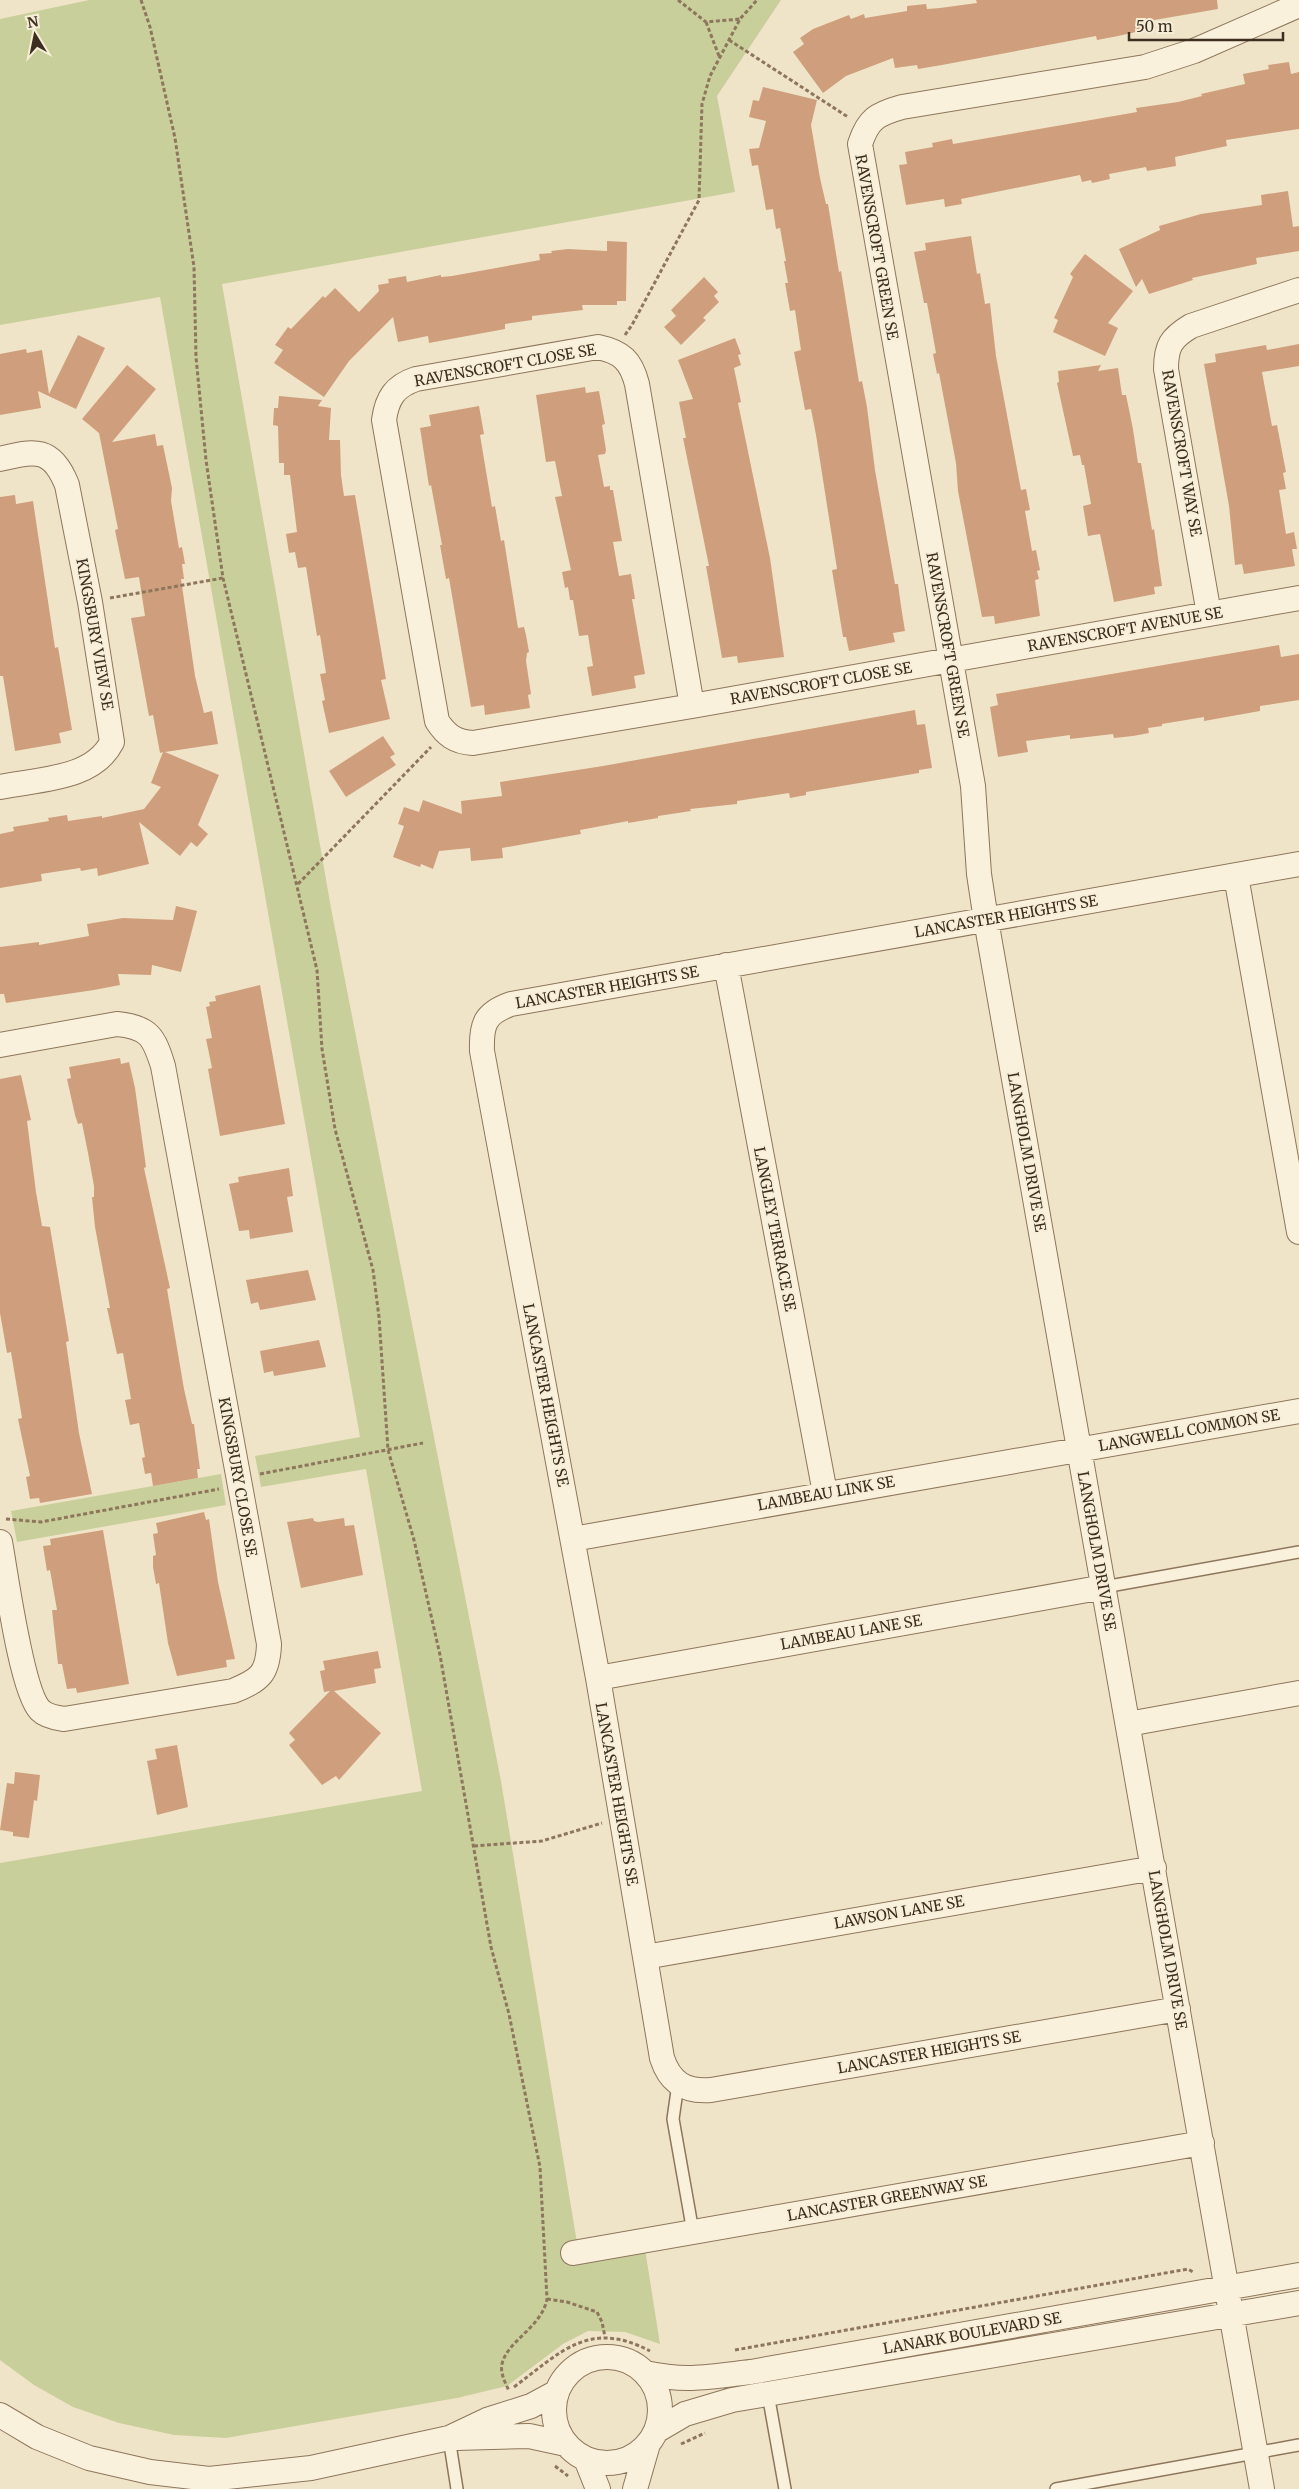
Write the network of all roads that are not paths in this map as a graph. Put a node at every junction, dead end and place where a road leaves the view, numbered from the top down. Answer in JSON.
{"nodes":[{"id":1,"x":1299,"y":5,"type":"edge"},
{"id":2,"x":1299,"y":290,"type":"edge"},
{"id":3,"x":0,"y":458,"type":"edge"},
{"id":4,"x":1299,"y":598,"type":"edge"},
{"id":5,"x":1209,"y":614,"type":"junction"},
{"id":6,"x":950,"y":661,"type":"junction"},
{"id":7,"x":692,"y":706,"type":"junction"},
{"id":8,"x":973,"y":786,"type":"joint"},
{"id":9,"x":0,"y":787,"type":"edge"},
{"id":10,"x":1299,"y":864,"type":"edge"},
{"id":11,"x":1236,"y":876,"type":"junction"},
{"id":12,"x":986,"y":920,"type":"junction"},
{"id":13,"x":726,"y":965,"type":"junction"},
{"id":14,"x":0,"y":1045,"type":"edge"},
{"id":15,"x":1299,"y":1232,"type":"edge"},
{"id":16,"x":1299,"y":1411,"type":"edge"},
{"id":17,"x":1079,"y":1449,"type":"junction"},
{"id":18,"x":825,"y":1493,"type":"junction"},
{"id":19,"x":573,"y":1539,"type":"junction"},
{"id":20,"x":0,"y":1542,"type":"edge"},
{"id":21,"x":1299,"y":1552,"type":"edge"},
{"id":22,"x":3,"y":1571,"type":"edge"},
{"id":23,"x":1104,"y":1587,"type":"junction"},
{"id":24,"x":598,"y":1678,"type":"junction"},
{"id":25,"x":1299,"y":1693,"type":"edge"},
{"id":26,"x":1128,"y":1724,"type":"junction"},
{"id":27,"x":1154,"y":1868,"type":"junction"},
{"id":28,"x":645,"y":1957,"type":"junction"},
{"id":29,"x":1178,"y":2009,"type":"junction"},
{"id":30,"x":678,"y":2084,"type":"junction"},
{"id":31,"x":1202,"y":2143,"type":"junction"},
{"id":32,"x":693,"y":2232,"type":"junction"},
{"id":33,"x":572,"y":2253,"type":"dead end"},
{"id":34,"x":1299,"y":2275,"type":"edge"},
{"id":35,"x":1227,"y":2288,"type":"junction"},
{"id":36,"x":1299,"y":2303,"type":"edge"},
{"id":37,"x":1232,"y":2315,"type":"junction"},
{"id":38,"x":649,"y":2363,"type":"junction"},
{"id":39,"x":557,"y":2392,"type":"junction"},
{"id":40,"x":768,"y":2394,"type":"junction"},
{"id":41,"x":0,"y":2415,"type":"edge"},
{"id":42,"x":449,"y":2438,"type":"junction"},
{"id":43,"x":652,"y":2438,"type":"junction"},
{"id":44,"x":566,"y":2444,"type":"junction"},
{"id":45,"x":1299,"y":2445,"type":"edge"},
{"id":46,"x":1256,"y":2453,"type":"junction"},
{"id":47,"x":586,"y":2459,"type":"junction"},
{"id":48,"x":312,"y":2479,"type":"edge"},
{"id":49,"x":457,"y":2489,"type":"edge"},
{"id":50,"x":598,"y":2489,"type":"edge"},
{"id":51,"x":635,"y":2489,"type":"edge"},
{"id":52,"x":785,"y":2489,"type":"edge"},
{"id":53,"x":1056,"y":2489,"type":"edge"},
{"id":54,"x":1262,"y":2489,"type":"edge"}],
"edges":[{"from":1,"to":6,"type":"street","name":"RAVENSCROFT GREEN SE"},
{"from":2,"to":5,"type":"street","name":"RAVENSCROFT WAY SE"},
{"from":3,"to":9,"type":"street","name":"KINGSBURY VIEW SE"},
{"from":4,"to":5,"type":"street","name":"RAVENSCROFT AVENUE SE"},
{"from":5,"to":6,"type":"street","name":"RAVENSCROFT AVENUE SE"},
{"from":6,"to":7,"type":"street","name":"RAVENSCROFT CLOSE SE"},
{"from":6,"to":8,"type":"street","name":"RAVENSCROFT GREEN SE"},
{"from":7,"to":7,"type":"street","name":"RAVENSCROFT CLOSE SE"},
{"from":8,"to":12,"type":"street","name":"LANGHOLM DRIVE SE"},
{"from":10,"to":11,"type":"street","name":"LANCASTER HEIGHTS SE"},
{"from":11,"to":12,"type":"street","name":"LANCASTER HEIGHTS SE"},
{"from":11,"to":15,"type":"street"},
{"from":12,"to":13,"type":"street","name":"LANCASTER HEIGHTS SE"},
{"from":12,"to":17,"type":"street","name":"LANGHOLM DRIVE SE"},
{"from":13,"to":18,"type":"street","name":"LANGLEY TERRACE SE"},
{"from":13,"to":19,"type":"street","name":"LANCASTER HEIGHTS SE"},
{"from":14,"to":22,"type":"street","name":"KINGSBURY CLOSE SE"},
{"from":16,"to":17,"type":"street","name":"LANGWELL COMMON SE"},
{"from":17,"to":18,"type":"street","name":"LAMBEAU LINK SE"},
{"from":17,"to":23,"type":"street","name":"LANGHOLM DRIVE SE"},
{"from":18,"to":19,"type":"street","name":"LAMBEAU LINK SE"},
{"from":19,"to":24,"type":"street","name":"LANCASTER HEIGHTS SE"},
{"from":20,"to":22,"type":"street","name":"KINGSBURY CLOSE SE"},
{"from":21,"to":23,"type":"lane"},
{"from":23,"to":24,"type":"street","name":"LAMBEAU LANE SE"},
{"from":23,"to":26,"type":"street","name":"LANGHOLM DRIVE SE"},
{"from":24,"to":28,"type":"street","name":"LANCASTER HEIGHTS SE"},
{"from":25,"to":26,"type":"street"},
{"from":26,"to":27,"type":"street","name":"LANGHOLM DRIVE SE"},
{"from":27,"to":28,"type":"street","name":"LAWSON LANE SE"},
{"from":27,"to":29,"type":"street","name":"LANGHOLM DRIVE SE"},
{"from":28,"to":30,"type":"street","name":"LANCASTER HEIGHTS SE"},
{"from":29,"to":30,"type":"street","name":"LANCASTER HEIGHTS SE"},
{"from":29,"to":31,"type":"street","name":"LANGHOLM DRIVE SE"},
{"from":30,"to":32,"type":"lane"},
{"from":31,"to":32,"type":"street","name":"LANCASTER GREENWAY SE"},
{"from":31,"to":35,"type":"street","name":"LANGHOLM DRIVE SE"},
{"from":32,"to":33,"type":"street","name":"LANCASTER GREENWAY SE"},
{"from":34,"to":35,"type":"street","name":"LANARK BOULEVARD SE"},
{"from":35,"to":37,"type":"street","name":"LANGHOLM DRIVE SE"},
{"from":35,"to":38,"type":"street","name":"LANARK BOULEVARD SE"},
{"from":36,"to":37,"type":"street","name":"LANARK BOULEVARD SE"},
{"from":37,"to":40,"type":"street","name":"LANARK BOULEVARD SE"},
{"from":37,"to":46,"type":"street","name":"LANGHOLM DRIVE SE"},
{"from":38,"to":39,"type":"street"},
{"from":38,"to":43,"type":"street"},
{"from":39,"to":42,"type":"street"},
{"from":39,"to":44,"type":"street"},
{"from":40,"to":43,"type":"street","name":"LANARK BOULEVARD SE"},
{"from":40,"to":52,"type":"lane"},
{"from":41,"to":48,"type":"street"},
{"from":42,"to":44,"type":"street"},
{"from":42,"to":48,"type":"street"},
{"from":42,"to":49,"type":"lane"},
{"from":43,"to":47,"type":"street"},
{"from":43,"to":51,"type":"street"},
{"from":44,"to":47,"type":"street"},
{"from":45,"to":46,"type":"lane"},
{"from":46,"to":53,"type":"lane"},
{"from":46,"to":54,"type":"street","name":"LANGHOLM DRIVE SE"},
{"from":47,"to":50,"type":"street"}]}
